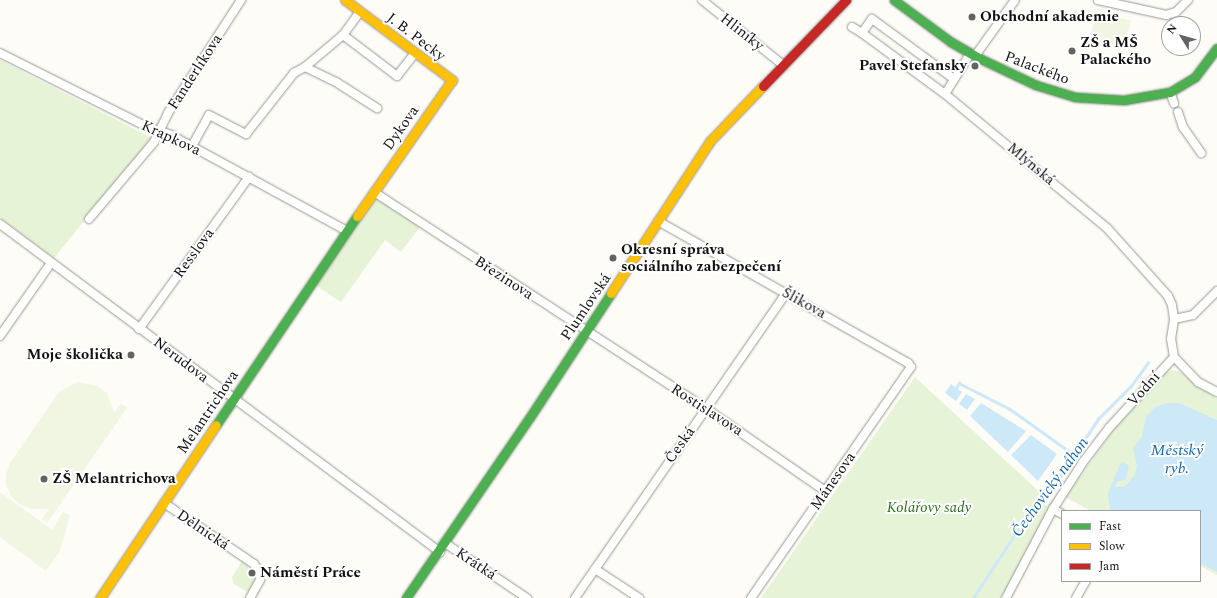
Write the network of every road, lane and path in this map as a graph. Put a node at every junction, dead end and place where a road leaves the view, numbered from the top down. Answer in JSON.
{"nodes":[{"id":1,"x":241,"y":0,"type":"edge"},
{"id":2,"x":345,"y":0,"type":"edge"},
{"id":3,"x":702,"y":0,"type":"edge"},
{"id":4,"x":846,"y":0,"type":"edge"},
{"id":5,"x":894,"y":0,"type":"edge"},
{"id":6,"x":1015,"y":0,"type":"edge"},
{"id":7,"x":1098,"y":0,"type":"edge"},
{"id":8,"x":1188,"y":0,"type":"edge"},
{"id":9,"x":360,"y":12,"type":"junction"},
{"id":10,"x":852,"y":27,"type":"dead end"},
{"id":11,"x":862,"y":33,"type":"junction"},
{"id":12,"x":342,"y":34,"type":"junction"},
{"id":13,"x":1217,"y":48,"type":"edge"},
{"id":14,"x":0,"y":53,"type":"edge"},
{"id":15,"x":414,"y":54,"type":"junction"},
{"id":16,"x":973,"y":55,"type":"junction"},
{"id":17,"x":782,"y":64,"type":"junction"},
{"id":18,"x":306,"y":67,"type":"junction"},
{"id":19,"x":954,"y":79,"type":"junction"},
{"id":20,"x":452,"y":80,"type":"joint"},
{"id":21,"x":1170,"y":92,"type":"junction"},
{"id":22,"x":945,"y":94,"type":"junction"},
{"id":23,"x":1174,"y":103,"type":"dead end"},
{"id":24,"x":377,"y":108,"type":"dead end"},
{"id":25,"x":1178,"y":112,"type":"dead end"},
{"id":26,"x":160,"y":131,"type":"junction"},
{"id":27,"x":192,"y":146,"type":"junction"},
{"id":28,"x":1201,"y":153,"type":"dead end"},
{"id":29,"x":249,"y":177,"type":"junction"},
{"id":30,"x":374,"y":192,"type":"junction"},
{"id":31,"x":89,"y":219,"type":"dead end"},
{"id":32,"x":658,"y":221,"type":"junction"},
{"id":33,"x":0,"y":224,"type":"edge"},
{"id":34,"x":343,"y":228,"type":"junction"},
{"id":35,"x":51,"y":263,"type":"junction"},
{"id":36,"x":1217,"y":291,"type":"edge"},
{"id":37,"x":786,"y":293,"type":"junction"},
{"id":38,"x":1174,"y":319,"type":"junction"},
{"id":39,"x":139,"y":329,"type":"junction"},
{"id":40,"x":586,"y":332,"type":"junction"},
{"id":41,"x":0,"y":336,"type":"edge"},
{"id":42,"x":1174,"y":357,"type":"junction"},
{"id":43,"x":908,"y":363,"type":"joint"},
{"id":44,"x":1217,"y":392,"type":"edge"},
{"id":45,"x":234,"y":399,"type":"junction"},
{"id":46,"x":705,"y":409,"type":"junction"},
{"id":47,"x":826,"y":491,"type":"junction"},
{"id":48,"x":164,"y":503,"type":"junction"},
{"id":49,"x":1054,"y":509,"type":"junction"},
{"id":50,"x":1061,"y":513,"type":"edge"},
{"id":51,"x":445,"y":543,"type":"junction"},
{"id":52,"x":440,"y":552,"type":"junction"},
{"id":53,"x":595,"y":569,"type":"junction"},
{"id":54,"x":1085,"y":582,"type":"edge"},
{"id":55,"x":100,"y":598,"type":"edge"},
{"id":56,"x":250,"y":598,"type":"edge"},
{"id":57,"x":406,"y":598,"type":"edge"},
{"id":58,"x":527,"y":598,"type":"edge"},
{"id":59,"x":575,"y":598,"type":"edge"},
{"id":60,"x":639,"y":598,"type":"edge"},
{"id":61,"x":751,"y":598,"type":"edge"},
{"id":62,"x":1006,"y":598,"type":"edge"},
{"id":63,"x":1076,"y":598,"type":"edge"}],
"edges":[{"from":1,"to":26,"type":"street","name":"Fanderlíkova"},
{"from":2,"to":9,"type":"main road","name":"J. B. Pecky"},
{"from":3,"to":17,"type":"street","name":"Hliníky"},
{"from":4,"to":17,"type":"main road","name":"Plumlovská"},
{"from":5,"to":16,"type":"main road","name":"Palackého"},
{"from":6,"to":16,"type":"street"},
{"from":7,"to":8,"type":"street"},
{"from":9,"to":12,"type":"street"},
{"from":9,"to":15,"type":"main road","name":"J. B. Pecky"},
{"from":10,"to":11,"type":"street","name":"Mlýnská"},
{"from":11,"to":19,"type":"street"},
{"from":11,"to":22,"type":"street","name":"Mlýnská"},
{"from":12,"to":15,"type":"street"},
{"from":12,"to":18,"type":"street"},
{"from":13,"to":21,"type":"main road","name":"Palackého"},
{"from":14,"to":26,"type":"street","name":"Krapkova"},
{"from":15,"to":20,"type":"main road","name":"J. B. Pecky"},
{"from":16,"to":19,"type":"street"},
{"from":16,"to":21,"type":"main road","name":"Palackého"},
{"from":17,"to":32,"type":"main road","name":"Plumlovská"},
{"from":18,"to":24,"type":"street"},
{"from":18,"to":27,"type":"street"},
{"from":19,"to":22,"type":"street"},
{"from":20,"to":30,"type":"main road","name":"Dykova"},
{"from":21,"to":23,"type":"street"},
{"from":22,"to":38,"type":"street","name":"Mlýnská"},
{"from":25,"to":28,"type":"street"},
{"from":26,"to":27,"type":"street","name":"Krapkova"},
{"from":26,"to":31,"type":"street","name":"Fanderlíkova"},
{"from":27,"to":29,"type":"street","name":"Krapkova"},
{"from":29,"to":34,"type":"street","name":"Krapkova"},
{"from":29,"to":39,"type":"street","name":"Resslova"},
{"from":30,"to":34,"type":"main road","name":"Dykova"},
{"from":30,"to":40,"type":"street","name":"Březinova"},
{"from":32,"to":37,"type":"street","name":"Šlikova"},
{"from":32,"to":40,"type":"main road","name":"Plumlovská"},
{"from":33,"to":35,"type":"street","name":"Nerudova"},
{"from":34,"to":45,"type":"main road","name":"Melantrichova"},
{"from":35,"to":39,"type":"street","name":"Nerudova"},
{"from":35,"to":41,"type":"street"},
{"from":36,"to":38,"type":"street"},
{"from":37,"to":43,"type":"street","name":"Šlikova"},
{"from":37,"to":46,"type":"street","name":"Česká"},
{"from":38,"to":42,"type":"street"},
{"from":39,"to":45,"type":"street","name":"Nerudova"},
{"from":40,"to":46,"type":"street","name":"Rostislavova"},
{"from":40,"to":51,"type":"main road","name":"Plumlovská"},
{"from":42,"to":44,"type":"street"},
{"from":42,"to":49,"type":"street","name":"Vodní"},
{"from":43,"to":47,"type":"street","name":"Mánesova"},
{"from":45,"to":48,"type":"main road","name":"Melantrichova"},
{"from":45,"to":52,"type":"street","name":"Nerudova"},
{"from":46,"to":47,"type":"street","name":"Rostislavova"},
{"from":46,"to":53,"type":"street","name":"Česká"},
{"from":47,"to":61,"type":"street","name":"Mánesova"},
{"from":48,"to":55,"type":"main road","name":"Melantrichova"},
{"from":48,"to":56,"type":"street","name":"Dělnická"},
{"from":49,"to":50,"type":"street"},
{"from":49,"to":62,"type":"street","name":"Vodní"},
{"from":51,"to":52,"type":"main road","name":"Plumlovská"},
{"from":51,"to":58,"type":"street","name":"Krátká"},
{"from":52,"to":57,"type":"main road","name":"Plumlovská"},
{"from":53,"to":59,"type":"street","name":"Česká"},
{"from":53,"to":60,"type":"street"},
{"from":54,"to":63,"type":"street"}]}
